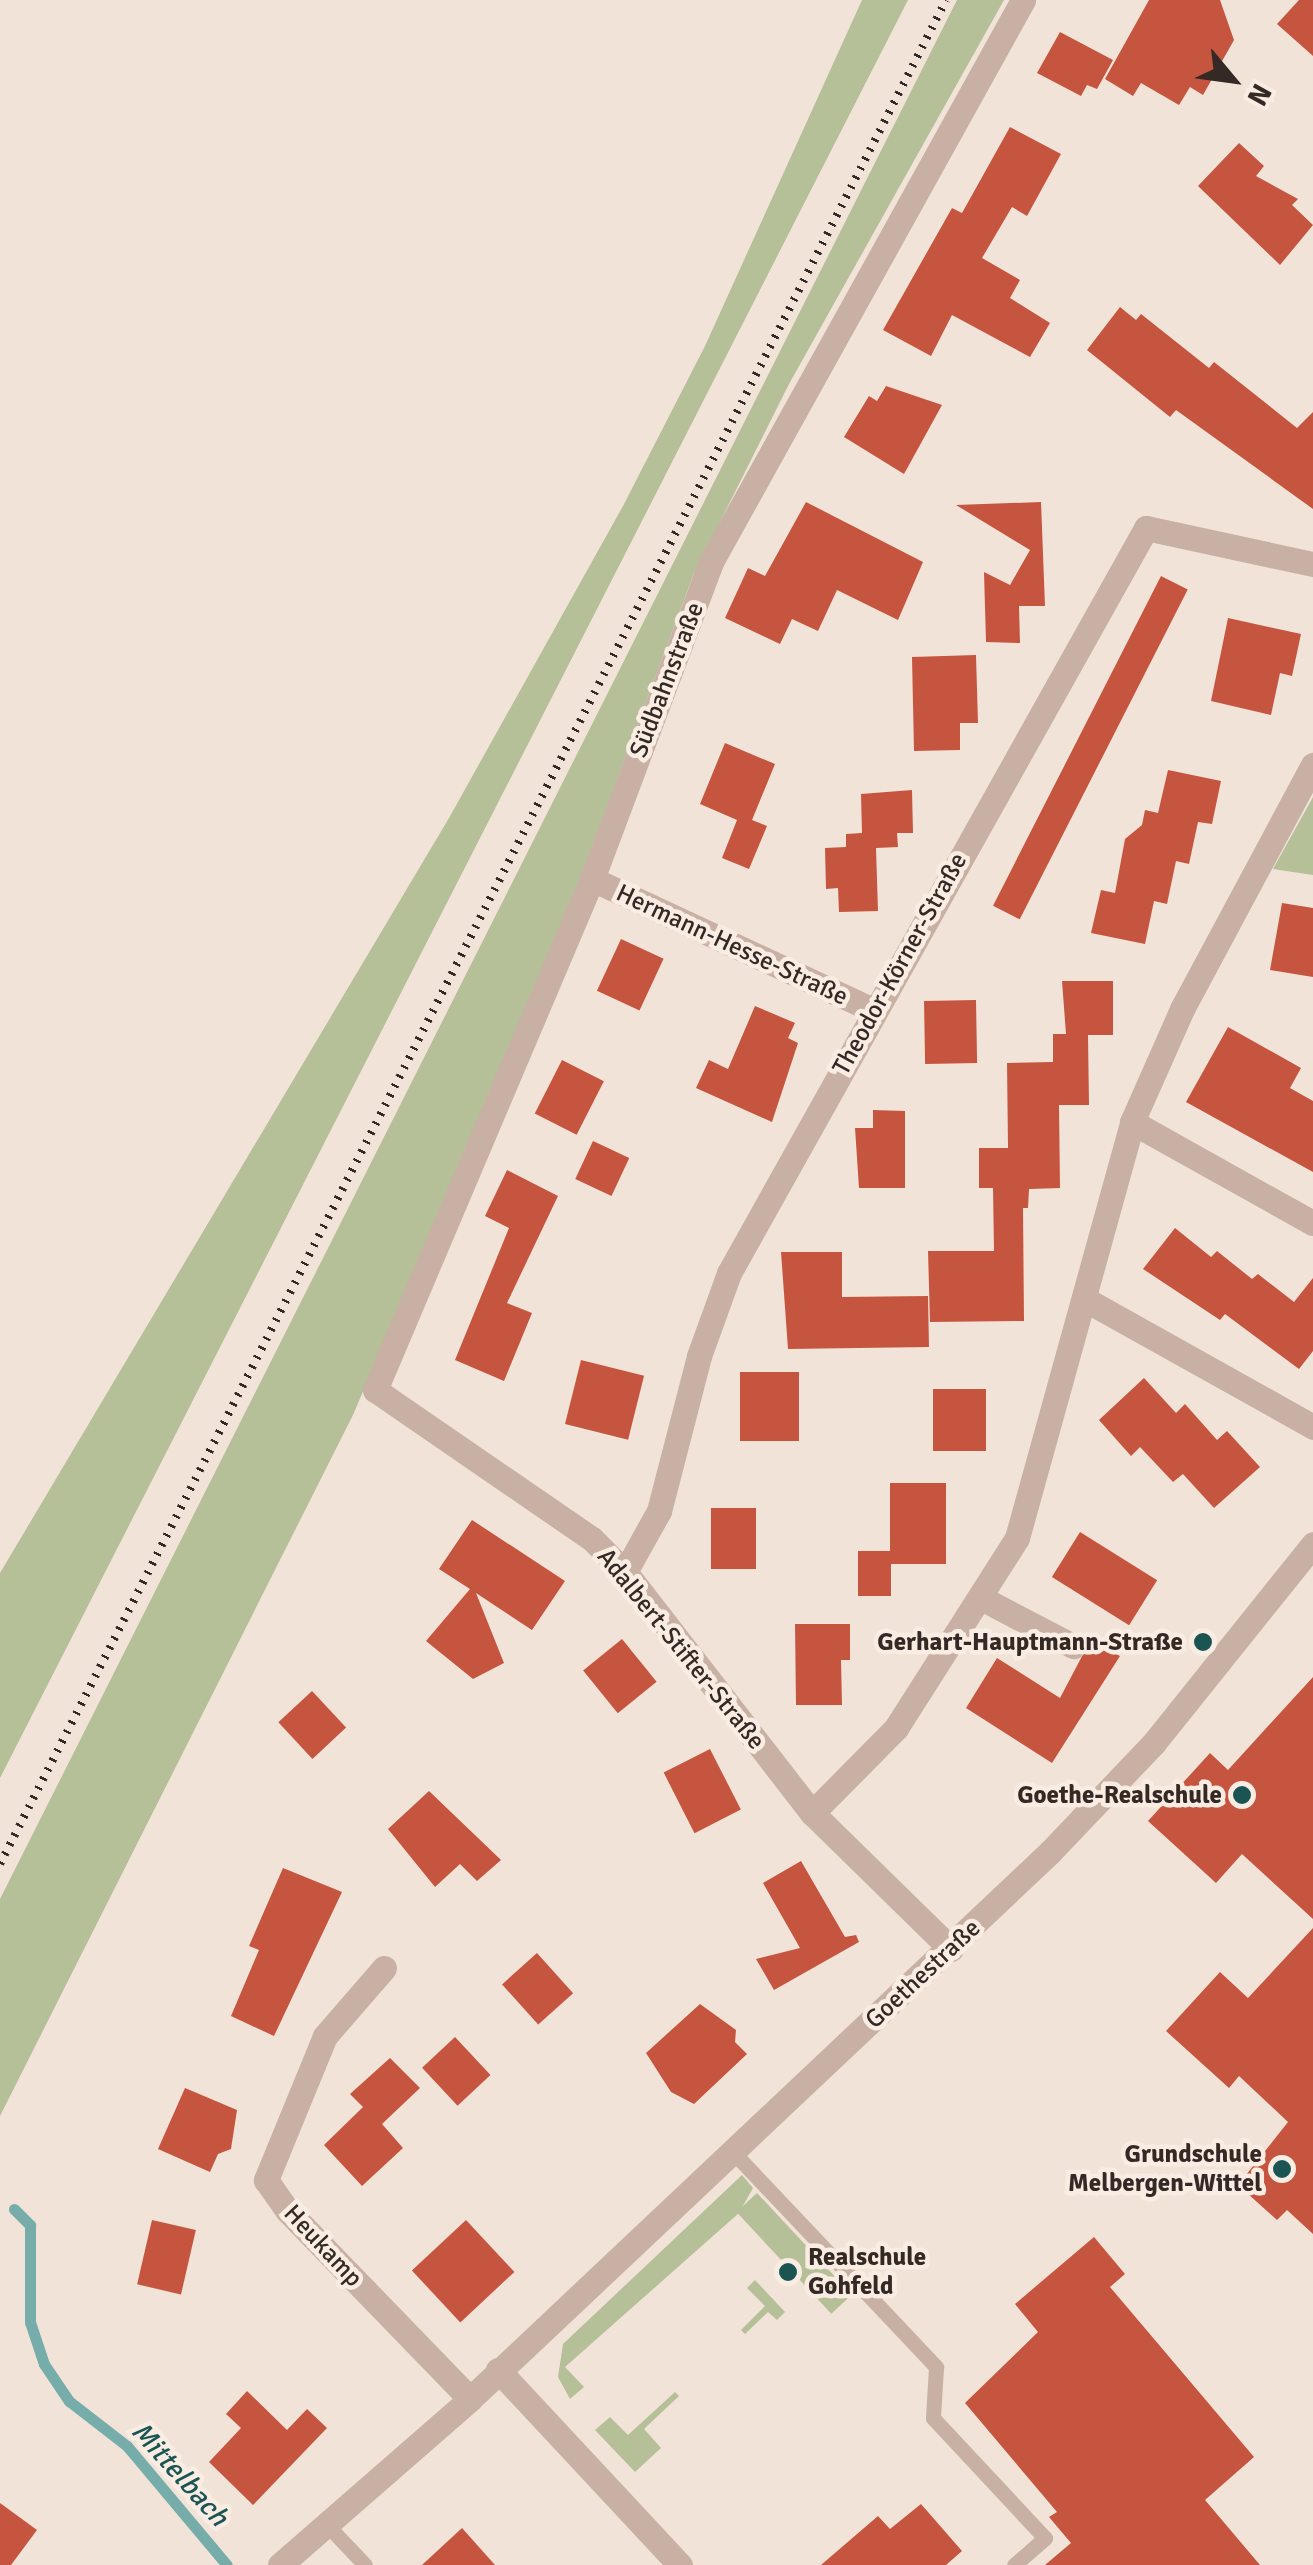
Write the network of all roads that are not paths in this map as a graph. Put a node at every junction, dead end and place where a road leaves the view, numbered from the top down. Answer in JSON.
{"nodes":[{"id":1,"x":1023,"y":0,"type":"edge"},
{"id":2,"x":1313,"y":564,"type":"edge"},
{"id":3,"x":1313,"y":765,"type":"edge"},
{"id":4,"x":592,"y":879,"type":"junction"},
{"id":5,"x":874,"y":1010,"type":"junction"},
{"id":6,"x":1132,"y":1122,"type":"junction"},
{"id":7,"x":1313,"y":1223,"type":"edge"},
{"id":8,"x":1088,"y":1300,"type":"junction"},
{"id":9,"x":374,"y":1390,"type":"joint"},
{"id":10,"x":1313,"y":1426,"type":"edge"},
{"id":11,"x":1313,"y":1544,"type":"edge"},
{"id":12,"x":625,"y":1572,"type":"junction"},
{"id":13,"x":983,"y":1599,"type":"junction"},
{"id":14,"x":1073,"y":1646,"type":"dead end"},
{"id":15,"x":812,"y":1814,"type":"junction"},
{"id":16,"x":951,"y":1949,"type":"junction"},
{"id":17,"x":384,"y":1968,"type":"dead end"},
{"id":18,"x":732,"y":2152,"type":"junction"},
{"id":19,"x":498,"y":2370,"type":"junction"},
{"id":20,"x":470,"y":2399,"type":"junction"},
{"id":21,"x":329,"y":2527,"type":"junction"},
{"id":22,"x":280,"y":2565,"type":"edge"},
{"id":23,"x":365,"y":2565,"type":"edge"},
{"id":24,"x":680,"y":2565,"type":"edge"},
{"id":25,"x":1014,"y":2565,"type":"edge"}],
"edges":[{"from":1,"to":4,"type":"street","name":"Südbahnstraße"},
{"from":2,"to":5,"type":"street","name":"Theodor-Körner-Straße"},
{"from":3,"to":6,"type":"street"},
{"from":4,"to":5,"type":"street","name":"Hermann-Hesse-Straße"},
{"from":4,"to":9,"type":"street","name":"Südbahnstraße"},
{"from":5,"to":12,"type":"street","name":"Theodor-Körner-Straße"},
{"from":6,"to":7,"type":"street"},
{"from":6,"to":8,"type":"street"},
{"from":8,"to":10,"type":"street"},
{"from":8,"to":13,"type":"street"},
{"from":9,"to":12,"type":"street","name":"Adalbert-Stifter-Straße"},
{"from":11,"to":16,"type":"street","name":"Goethestraße"},
{"from":12,"to":15,"type":"street","name":"Adalbert-Stifter-Straße"},
{"from":13,"to":14,"type":"street"},
{"from":13,"to":15,"type":"street"},
{"from":15,"to":16,"type":"street","name":"Adalbert-Stifter-Straße"},
{"from":16,"to":18,"type":"street","name":"Goethestraße"},
{"from":17,"to":20,"type":"street","name":"Heukamp"},
{"from":18,"to":19,"type":"street","name":"Goethestraße"},
{"from":18,"to":25,"type":"lane"},
{"from":19,"to":20,"type":"street","name":"Goethestraße"},
{"from":19,"to":24,"type":"street"},
{"from":20,"to":21,"type":"street","name":"Goethestraße"},
{"from":21,"to":22,"type":"street","name":"Goethestraße"},
{"from":21,"to":23,"type":"lane"}]}
